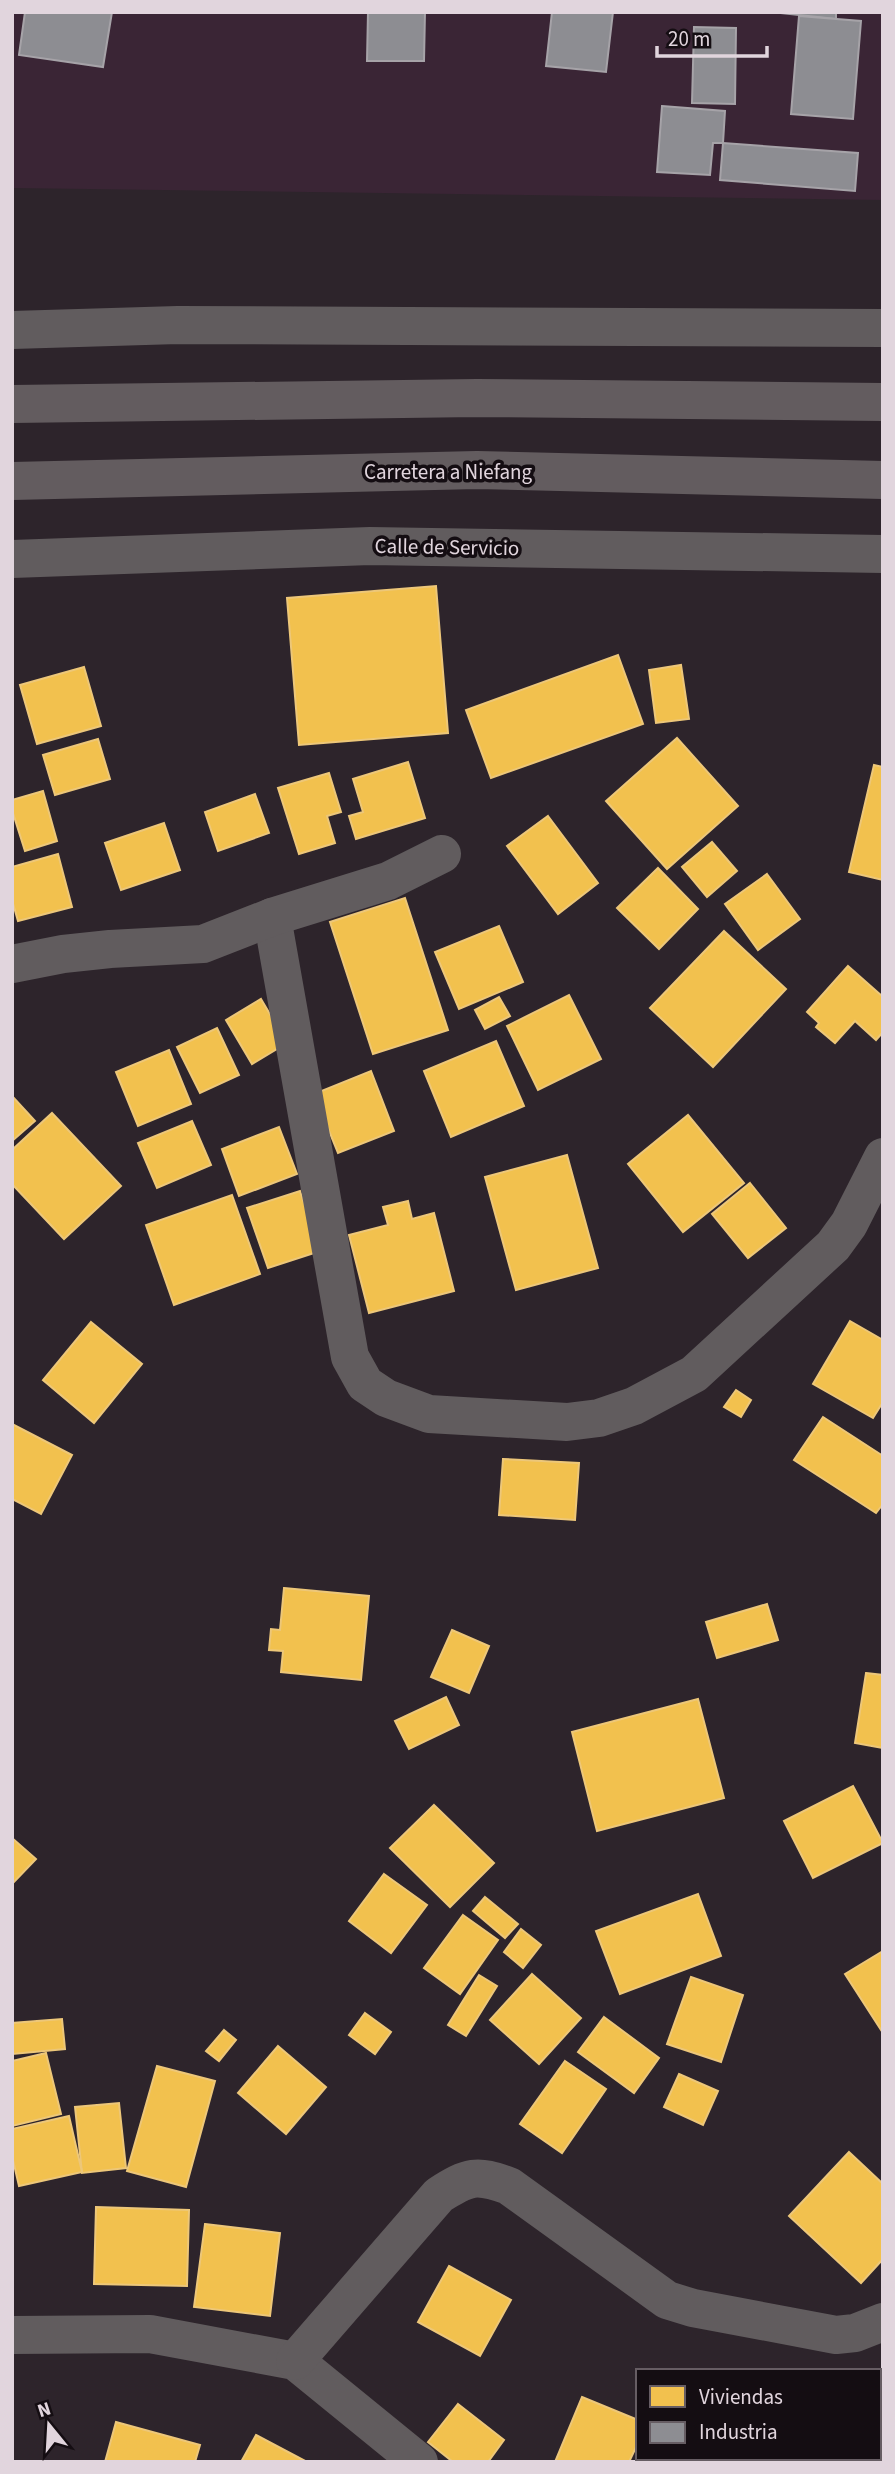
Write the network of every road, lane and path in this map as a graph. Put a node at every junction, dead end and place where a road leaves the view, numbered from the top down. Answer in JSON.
{"nodes":[{"id":1,"x":883,"y":328,"type":"edge"},
{"id":2,"x":12,"y":330,"type":"edge"},
{"id":3,"x":883,"y":402,"type":"edge"},
{"id":4,"x":12,"y":404,"type":"edge"},
{"id":5,"x":883,"y":480,"type":"edge"},
{"id":6,"x":12,"y":481,"type":"edge"},
{"id":7,"x":883,"y":554,"type":"edge"},
{"id":8,"x":12,"y":559,"type":"edge"},
{"id":9,"x":442,"y":854,"type":"dead end"},
{"id":10,"x":272,"y":917,"type":"junction"},
{"id":11,"x":12,"y":964,"type":"edge"},
{"id":12,"x":883,"y":1157,"type":"edge"},
{"id":13,"x":883,"y":2322,"type":"edge"},
{"id":14,"x":12,"y":2335,"type":"edge"},
{"id":15,"x":295,"y":2361,"type":"junction"},
{"id":16,"x":419,"y":2462,"type":"edge"}],
"edges":[{"from":1,"to":2,"type":"street"},
{"from":3,"to":4,"type":"main road"},
{"from":5,"to":6,"type":"main road","name":"Carretera a Niefang"},
{"from":7,"to":8,"type":"street","name":"Calle de Servicio"},
{"from":9,"to":10,"type":"street"},
{"from":10,"to":11,"type":"street"},
{"from":10,"to":12,"type":"street"},
{"from":13,"to":15,"type":"street"},
{"from":14,"to":15,"type":"street"},
{"from":15,"to":16,"type":"street"}]}
